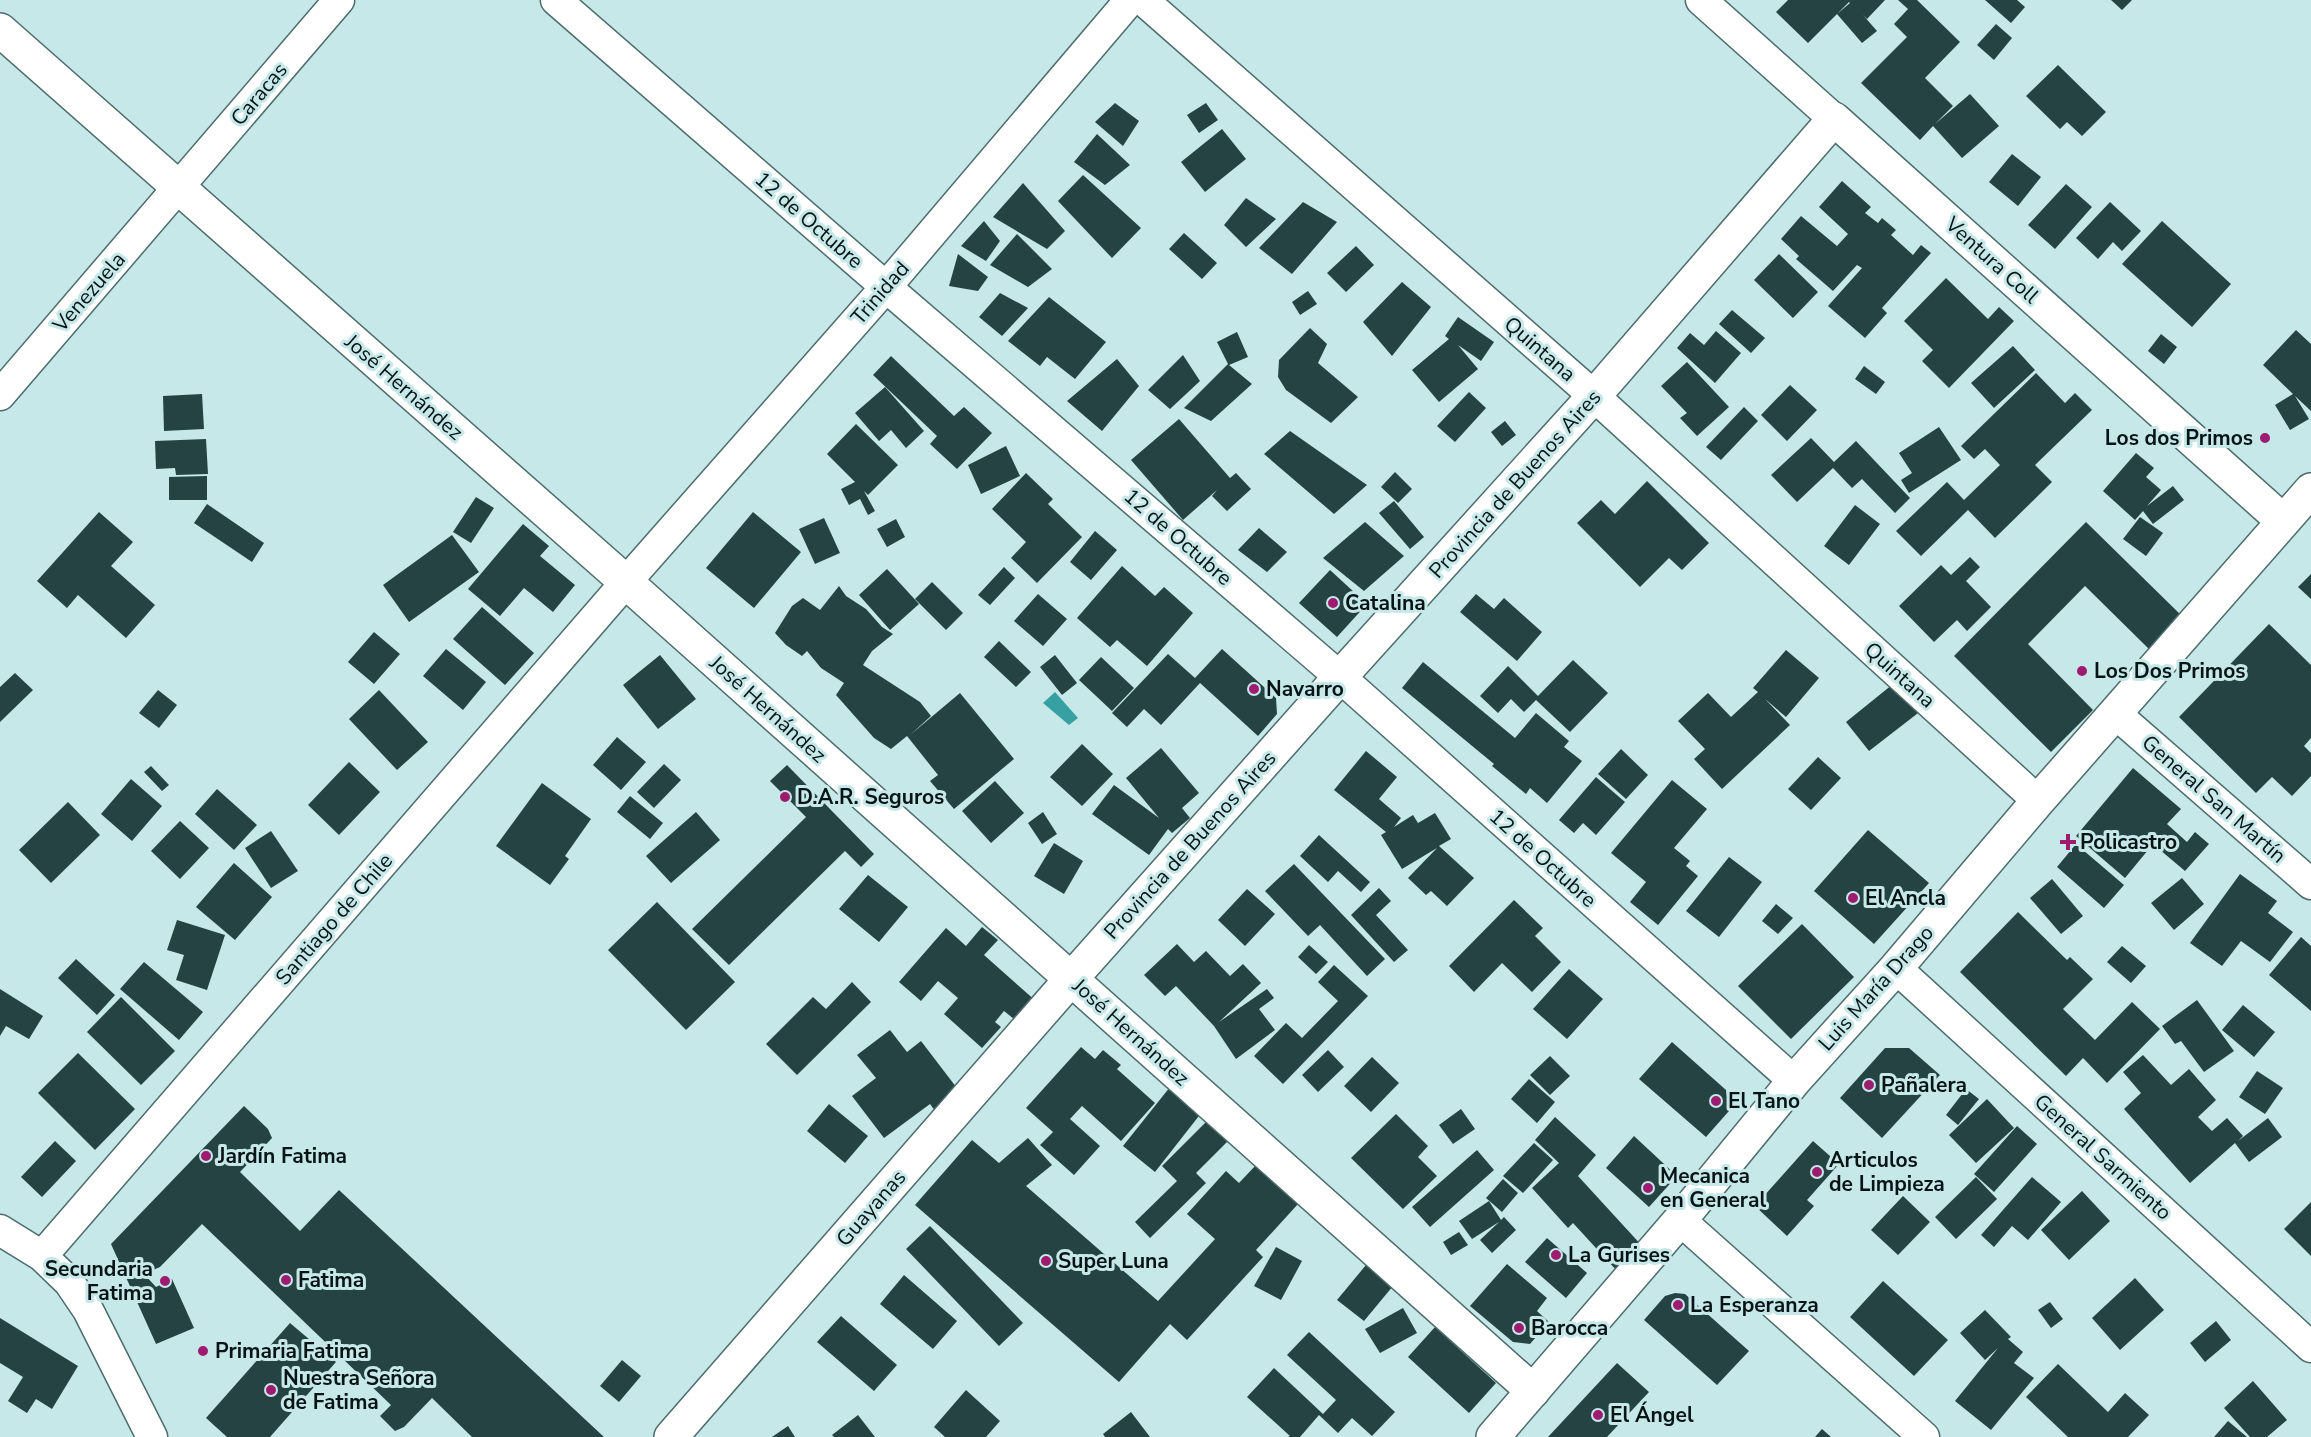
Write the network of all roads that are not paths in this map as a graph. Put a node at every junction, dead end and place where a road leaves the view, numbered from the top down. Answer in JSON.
{"nodes":[{"id":1,"x":339,"y":0,"type":"edge"},
{"id":2,"x":556,"y":0,"type":"edge"},
{"id":3,"x":1130,"y":0,"type":"edge"},
{"id":4,"x":1143,"y":0,"type":"edge"},
{"id":5,"x":1707,"y":2,"type":"edge"},
{"id":6,"x":0,"y":30,"type":"edge"},
{"id":7,"x":1834,"y":119,"type":"junction"},
{"id":8,"x":178,"y":189,"type":"junction"},
{"id":9,"x":886,"y":287,"type":"junction"},
{"id":10,"x":0,"y":395,"type":"edge"},
{"id":11,"x":1594,"y":396,"type":"junction"},
{"id":12,"x":2311,"y":490,"type":"edge"},
{"id":13,"x":2283,"y":521,"type":"junction"},
{"id":14,"x":626,"y":582,"type":"junction"},
{"id":15,"x":1340,"y":677,"type":"junction"},
{"id":16,"x":2116,"y":714,"type":"junction"},
{"id":17,"x":2038,"y":801,"type":"junction"},
{"id":18,"x":2311,"y":884,"type":"edge"},
{"id":19,"x":1896,"y":968,"type":"junction"},
{"id":20,"x":1071,"y":979,"type":"junction"},
{"id":21,"x":1794,"y":1081,"type":"junction"},
{"id":22,"x":1680,"y":1220,"type":"junction"},
{"id":23,"x":0,"y":1230,"type":"edge"},
{"id":24,"x":42,"y":1256,"type":"junction"},
{"id":25,"x":2311,"y":1347,"type":"edge"},
{"id":26,"x":1533,"y":1391,"type":"junction"},
{"id":27,"x":152,"y":1437,"type":"edge"},
{"id":28,"x":671,"y":1437,"type":"edge"},
{"id":29,"x":1493,"y":1437,"type":"edge"},
{"id":30,"x":1924,"y":1437,"type":"edge"}],
"edges":[{"from":1,"to":8,"type":"street","name":"Caracas"},
{"from":2,"to":9,"type":"street","name":"12 de Octubre"},
{"from":3,"to":9,"type":"street","name":"Trinidad"},
{"from":4,"to":11,"type":"street","name":"Quintana"},
{"from":5,"to":7,"type":"street","name":"Ventura Coll"},
{"from":6,"to":8,"type":"street","name":"José Hernández"},
{"from":7,"to":11,"type":"street","name":"Provincia de Buenos Aires"},
{"from":7,"to":13,"type":"street","name":"Ventura Coll"},
{"from":8,"to":10,"type":"street","name":"Venezuela"},
{"from":8,"to":14,"type":"street","name":"José Hernández"},
{"from":9,"to":14,"type":"street","name":"Trinidad"},
{"from":9,"to":15,"type":"street","name":"12 de Octubre"},
{"from":11,"to":15,"type":"street","name":"Provincia de Buenos Aires"},
{"from":11,"to":17,"type":"street","name":"Quintana"},
{"from":12,"to":13,"type":"street","name":"Luis María Drago"},
{"from":13,"to":16,"type":"street","name":"Luis María Drago"},
{"from":14,"to":20,"type":"street","name":"José Hernández"},
{"from":14,"to":24,"type":"street","name":"Santiago de Chile"},
{"from":15,"to":20,"type":"street","name":"Provincia de Buenos Aires"},
{"from":15,"to":21,"type":"street","name":"12 de Octubre"},
{"from":16,"to":17,"type":"street","name":"Luis María Drago"},
{"from":16,"to":18,"type":"street","name":"General San Martín"},
{"from":17,"to":19,"type":"street","name":"Luis María Drago"},
{"from":19,"to":21,"type":"street","name":"Luis María Drago"},
{"from":19,"to":25,"type":"street","name":"General Sarmiento"},
{"from":20,"to":26,"type":"street","name":"José Hernández"},
{"from":20,"to":28,"type":"street","name":"Guayanas"},
{"from":21,"to":22,"type":"street","name":"Luis María Drago"},
{"from":22,"to":26,"type":"street","name":"Luis María Drago"},
{"from":22,"to":30,"type":"street"},
{"from":23,"to":24,"type":"street"},
{"from":24,"to":27,"type":"street"},
{"from":26,"to":29,"type":"street","name":"Luis María Drago"}]}
